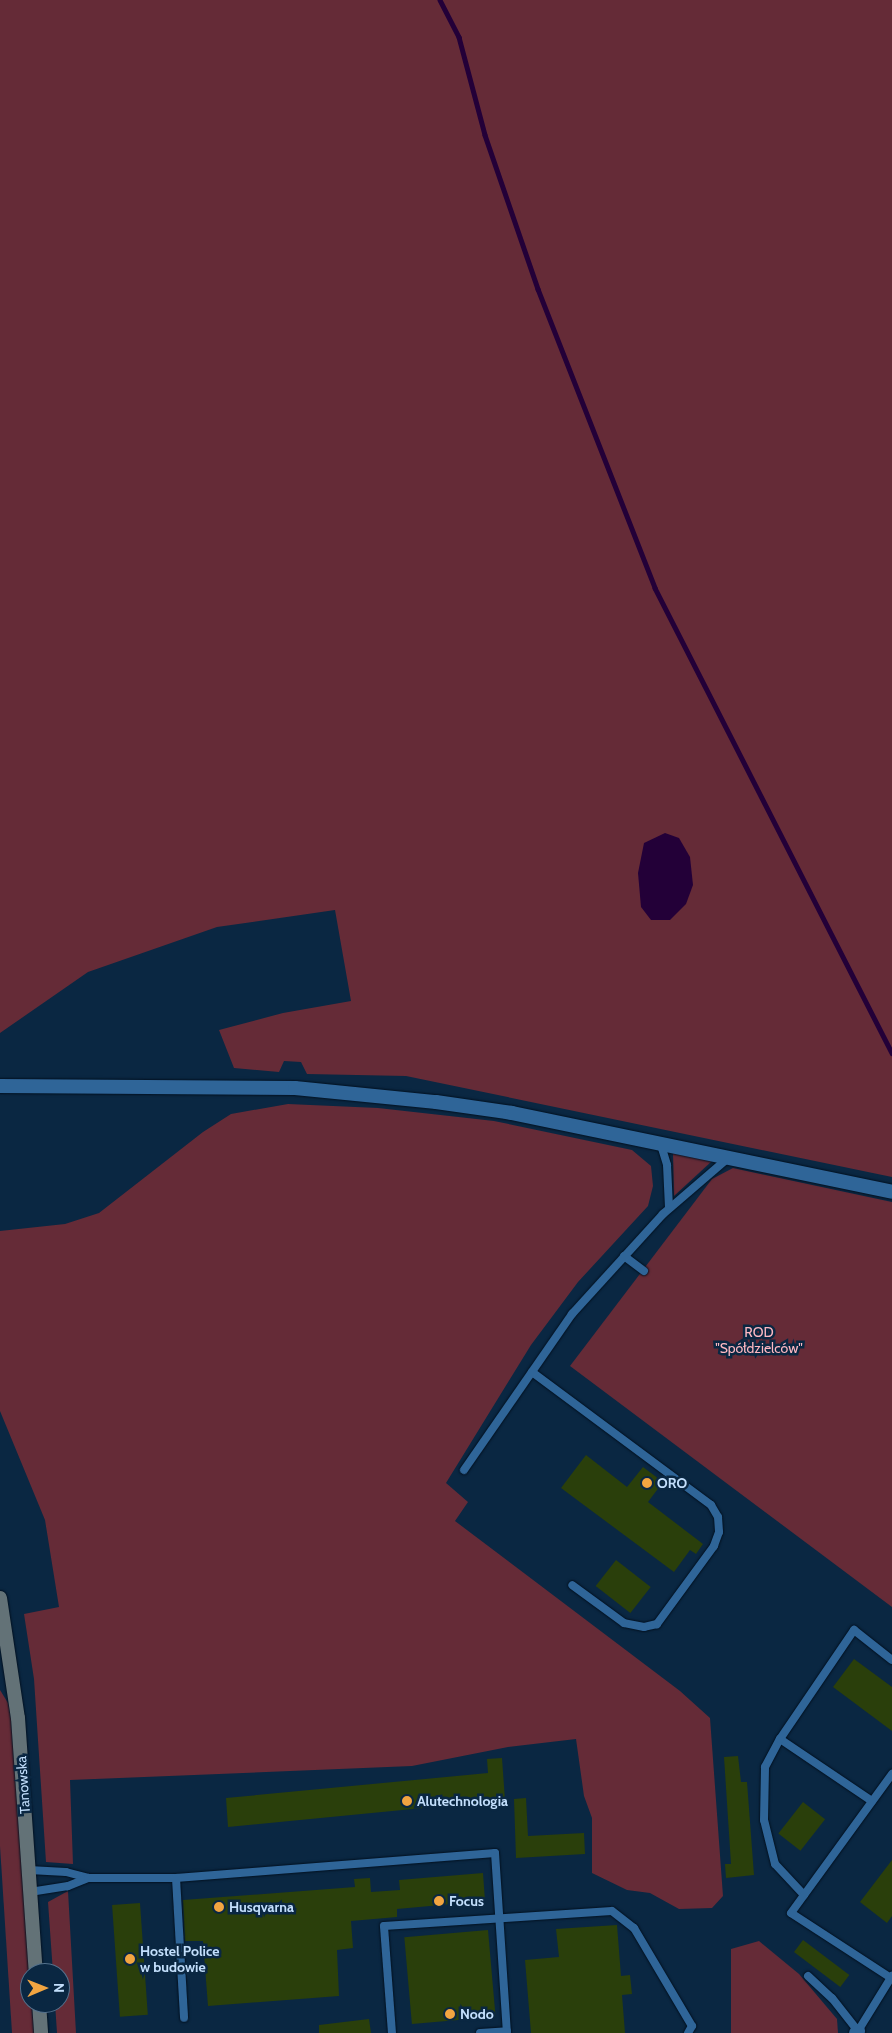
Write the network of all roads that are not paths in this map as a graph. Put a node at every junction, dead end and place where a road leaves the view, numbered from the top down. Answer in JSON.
{"nodes":[{"id":1,"x":0,"y":1086,"type":"edge"},
{"id":2,"x":661,"y":1145,"type":"junction"},
{"id":3,"x":727,"y":1159,"type":"junction"},
{"id":4,"x":892,"y":1192,"type":"edge"},
{"id":5,"x":669,"y":1208,"type":"junction"},
{"id":6,"x":624,"y":1256,"type":"junction"},
{"id":7,"x":644,"y":1271,"type":"dead end"},
{"id":8,"x":532,"y":1372,"type":"junction"},
{"id":9,"x":464,"y":1470,"type":"dead end"},
{"id":10,"x":572,"y":1585,"type":"dead end"},
{"id":11,"x":0,"y":1598,"type":"edge"},
{"id":12,"x":892,"y":1660,"type":"edge"},
{"id":13,"x":6,"y":1670,"type":"edge"},
{"id":14,"x":780,"y":1740,"type":"junction"},
{"id":15,"x":892,"y":1774,"type":"edge"},
{"id":16,"x":872,"y":1801,"type":"junction"},
{"id":17,"x":29,"y":1870,"type":"junction"},
{"id":18,"x":88,"y":1878,"type":"junction"},
{"id":19,"x":176,"y":1878,"type":"junction"},
{"id":20,"x":30,"y":1892,"type":"junction"},
{"id":21,"x":804,"y":1895,"type":"junction"},
{"id":22,"x":499,"y":1916,"type":"junction"},
{"id":23,"x":35,"y":1963,"type":"edge"},
{"id":24,"x":808,"y":1976,"type":"dead end"},
{"id":25,"x":891,"y":1977,"type":"edge"},
{"id":26,"x":39,"y":2013,"type":"edge"},
{"id":27,"x":184,"y":2018,"type":"dead end"},
{"id":28,"x":507,"y":2032,"type":"edge"},
{"id":29,"x":857,"y":2032,"type":"edge"},
{"id":30,"x":41,"y":2033,"type":"edge"},
{"id":31,"x":392,"y":2033,"type":"edge"},
{"id":32,"x":480,"y":2033,"type":"edge"},
{"id":33,"x":688,"y":2033,"type":"edge"}],
"edges":[{"from":1,"to":2,"type":"street"},
{"from":2,"to":3,"type":"street"},
{"from":2,"to":5,"type":"lane"},
{"from":3,"to":4,"type":"street"},
{"from":3,"to":5,"type":"lane"},
{"from":5,"to":6,"type":"lane"},
{"from":6,"to":7,"type":"lane"},
{"from":6,"to":8,"type":"lane"},
{"from":8,"to":9,"type":"lane"},
{"from":8,"to":10,"type":"lane"},
{"from":11,"to":13,"type":"main road","name":"Tanowska"},
{"from":12,"to":14,"type":"lane"},
{"from":13,"to":17,"type":"main road","name":"Tanowska"},
{"from":14,"to":16,"type":"lane"},
{"from":14,"to":21,"type":"lane"},
{"from":15,"to":16,"type":"lane"},
{"from":16,"to":21,"type":"lane"},
{"from":17,"to":18,"type":"lane"},
{"from":17,"to":20,"type":"main road","name":"Tanowska"},
{"from":18,"to":19,"type":"lane"},
{"from":18,"to":20,"type":"lane"},
{"from":19,"to":22,"type":"lane"},
{"from":19,"to":27,"type":"lane"},
{"from":20,"to":23,"type":"main road","name":"Tanowska"},
{"from":21,"to":25,"type":"lane"},
{"from":22,"to":28,"type":"lane"},
{"from":22,"to":31,"type":"lane"},
{"from":22,"to":33,"type":"lane"},
{"from":24,"to":29,"type":"lane"},
{"from":25,"to":29,"type":"lane"},
{"from":26,"to":30,"type":"main road"},
{"from":28,"to":32,"type":"lane"}]}
